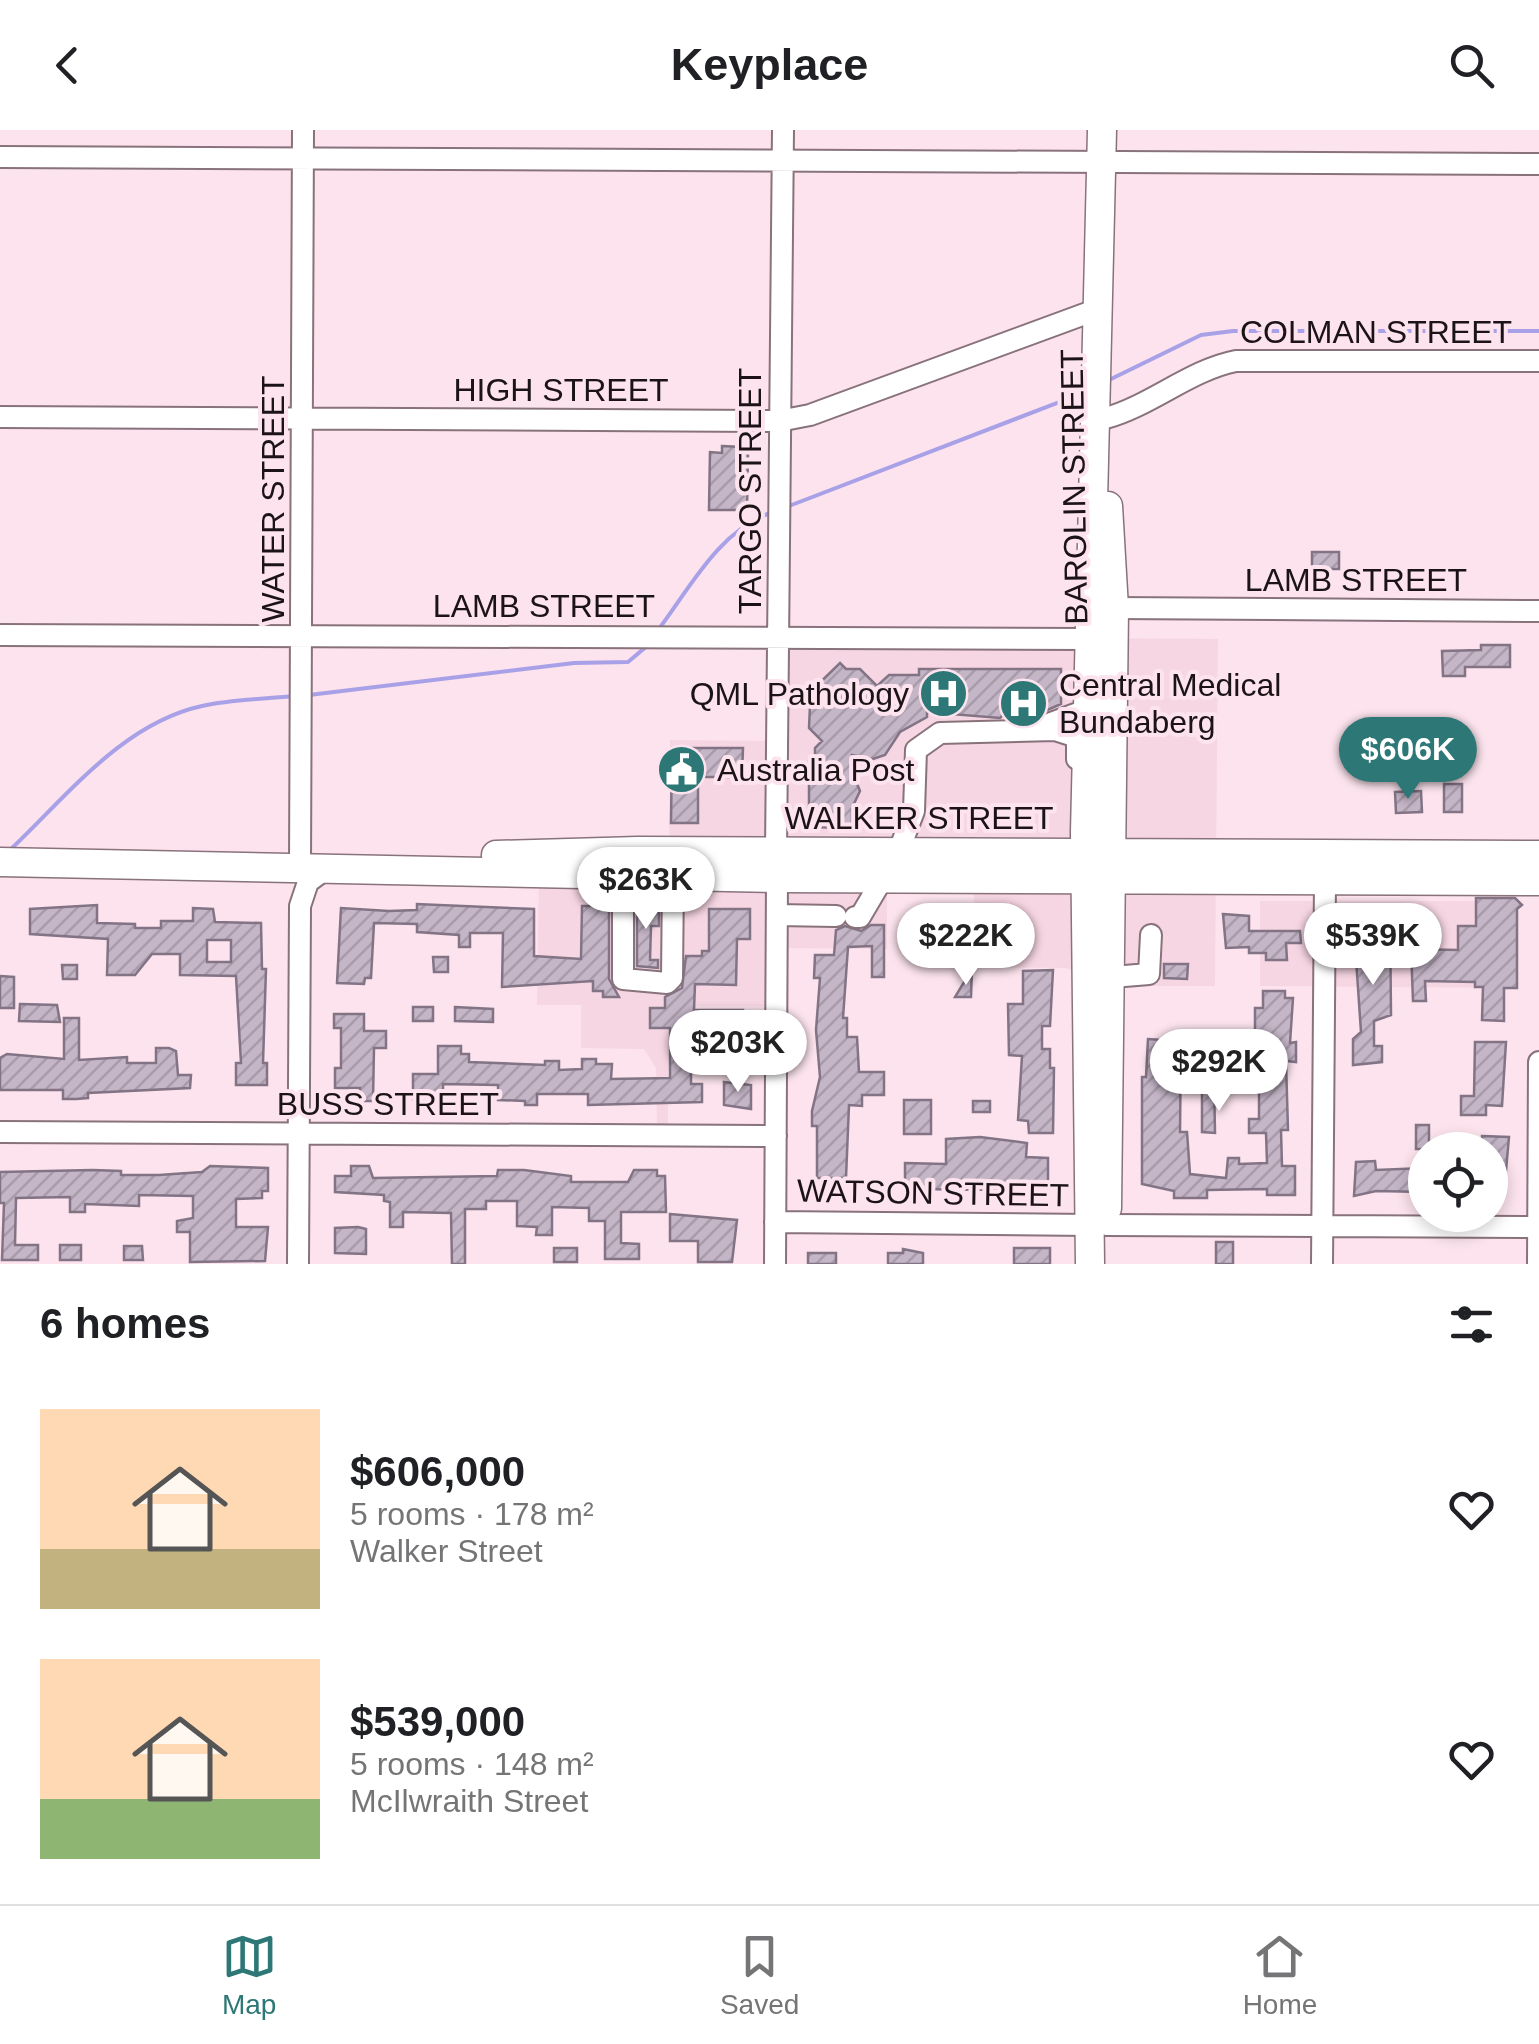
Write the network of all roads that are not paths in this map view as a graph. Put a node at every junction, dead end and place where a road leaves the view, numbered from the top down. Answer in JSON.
{"nodes":[{"id":1,"x":304,"y":130,"type":"edge"},
{"id":2,"x":783,"y":130,"type":"edge"},
{"id":3,"x":1102,"y":130,"type":"edge"},
{"id":4,"x":0,"y":157,"type":"edge"},
{"id":5,"x":303,"y":158,"type":"junction"},
{"id":6,"x":783,"y":161,"type":"junction"},
{"id":7,"x":1102,"y":163,"type":"junction"},
{"id":8,"x":1539,"y":164,"type":"edge"},
{"id":9,"x":1101,"y":308,"type":"junction"},
{"id":10,"x":1539,"y":361,"type":"edge"},
{"id":11,"x":1102,"y":392,"type":"junction"},
{"id":12,"x":0,"y":417,"type":"edge"},
{"id":13,"x":302,"y":419,"type":"junction"},
{"id":14,"x":780,"y":421,"type":"junction"},
{"id":15,"x":1109,"y":530,"type":"junction"},
{"id":16,"x":1114,"y":608,"type":"junction"},
{"id":17,"x":1539,"y":611,"type":"edge"},
{"id":18,"x":0,"y":634,"type":"edge"},
{"id":19,"x":304,"y":636,"type":"junction"},
{"id":20,"x":779,"y":638,"type":"junction"},
{"id":21,"x":1087,"y":639,"type":"junction"},
{"id":22,"x":1086,"y":710,"type":"junction"},
{"id":23,"x":1044,"y":730,"type":"junction"},
{"id":24,"x":1086,"y":794,"type":"junction"},
{"id":25,"x":914,"y":811,"type":"junction"},
{"id":26,"x":927,"y":853,"type":"junction"},
{"id":27,"x":1539,"y":854,"type":"edge"},
{"id":28,"x":300,"y":860,"type":"junction"},
{"id":29,"x":13,"y":862,"type":"edge"},
{"id":30,"x":119,"y":862,"type":"junction"},
{"id":31,"x":672,"y":864,"type":"junction"},
{"id":32,"x":777,"y":865,"type":"junction"},
{"id":33,"x":268,"y":867,"type":"junction"},
{"id":34,"x":329,"y":867,"type":"junction"},
{"id":35,"x":1098,"y":867,"type":"junction"},
{"id":36,"x":892,"y":870,"type":"junction"},
{"id":37,"x":623,"y":876,"type":"junction"},
{"id":38,"x":818,"y":878,"type":"junction"},
{"id":39,"x":1325,"y":880,"type":"junction"},
{"id":40,"x":1539,"y":881,"type":"edge"},
{"id":41,"x":300,"y":906,"type":"junction"},
{"id":42,"x":777,"y":915,"type":"junction"},
{"id":43,"x":841,"y":916,"type":"junction"},
{"id":44,"x":1151,"y":935,"type":"dead end"},
{"id":45,"x":1112,"y":976,"type":"junction"},
{"id":46,"x":1539,"y":1062,"type":"edge"},
{"id":47,"x":0,"y":1132,"type":"edge"},
{"id":48,"x":298,"y":1134,"type":"junction"},
{"id":49,"x":776,"y":1136,"type":"junction"},
{"id":50,"x":775,"y":1222,"type":"junction"},
{"id":51,"x":1098,"y":1225,"type":"junction"},
{"id":52,"x":1323,"y":1225,"type":"junction"},
{"id":53,"x":1539,"y":1228,"type":"edge"},
{"id":54,"x":298,"y":1264,"type":"edge"},
{"id":55,"x":775,"y":1264,"type":"edge"},
{"id":56,"x":1090,"y":1264,"type":"edge"},
{"id":57,"x":1106,"y":1264,"type":"edge"},
{"id":58,"x":1322,"y":1264,"type":"edge"},
{"id":59,"x":1538,"y":1264,"type":"edge"}],
"edges":[{"from":1,"to":5,"type":"street","name":"WATER STREET"},
{"from":2,"to":6,"type":"street","name":"TARGO STREET"},
{"from":3,"to":7,"type":"main road","name":"BAROLIN STREET"},
{"from":4,"to":5,"type":"street"},
{"from":5,"to":6,"type":"street"},
{"from":5,"to":13,"type":"street","name":"WATER STREET"},
{"from":6,"to":7,"type":"street"},
{"from":6,"to":14,"type":"street","name":"TARGO STREET"},
{"from":7,"to":8,"type":"street"},
{"from":7,"to":9,"type":"main road","name":"BAROLIN STREET"},
{"from":9,"to":11,"type":"main road","name":"BAROLIN STREET"},
{"from":9,"to":14,"type":"street","name":"HIGH STREET"},
{"from":10,"to":11,"type":"street","name":"COLMAN STREET"},
{"from":11,"to":15,"type":"main road","name":"BAROLIN STREET"},
{"from":11,"to":21,"type":"main road","name":"BAROLIN STREET"},
{"from":12,"to":13,"type":"street","name":"HIGH STREET"},
{"from":13,"to":14,"type":"street","name":"HIGH STREET"},
{"from":13,"to":19,"type":"street","name":"WATER STREET"},
{"from":14,"to":20,"type":"street","name":"TARGO STREET"},
{"from":15,"to":16,"type":"main road","name":"BAROLIN STREET"},
{"from":15,"to":21,"type":"main road"},
{"from":16,"to":17,"type":"street","name":"LAMB STREET"},
{"from":16,"to":35,"type":"main road","name":"BAROLIN STREET"},
{"from":18,"to":19,"type":"street","name":"LAMB STREET"},
{"from":19,"to":20,"type":"street","name":"LAMB STREET"},
{"from":19,"to":28,"type":"street","name":"WATER STREET"},
{"from":20,"to":21,"type":"street","name":"LAMB STREET"},
{"from":20,"to":32,"type":"street","name":"TARGO STREET"},
{"from":21,"to":22,"type":"main road","name":"BAROLIN STREET"},
{"from":22,"to":23,"type":"street"},
{"from":22,"to":24,"type":"main road","name":"BAROLIN STREET"},
{"from":23,"to":24,"type":"street"},
{"from":23,"to":25,"type":"street"},
{"from":24,"to":35,"type":"main road","name":"BAROLIN STREET"},
{"from":25,"to":26,"type":"street"},
{"from":25,"to":36,"type":"street"},
{"from":26,"to":35,"type":"main road","name":"WALKER STREET"},
{"from":26,"to":36,"type":"main road","name":"WALKER STREET"},
{"from":27,"to":35,"type":"main road","name":"WALKER STREET"},
{"from":28,"to":30,"type":"main road","name":"WALKER STREET"},
{"from":28,"to":31,"type":"main road","name":"WALKER STREET"},
{"from":28,"to":33,"type":"main road","name":"WALKER STREET"},
{"from":28,"to":34,"type":"main road","name":"WALKER STREET"},
{"from":29,"to":30,"type":"main road","name":"WALKER STREET"},
{"from":30,"to":33,"type":"main road","name":"WALKER STREET"},
{"from":31,"to":32,"type":"main road","name":"WALKER STREET"},
{"from":31,"to":37,"type":"main road","name":"WALKER STREET"},
{"from":31,"to":37,"type":"street"},
{"from":32,"to":36,"type":"main road","name":"WALKER STREET"},
{"from":32,"to":38,"type":"main road","name":"WALKER STREET"},
{"from":32,"to":42,"type":"street","name":"TARGO STREET"},
{"from":33,"to":41,"type":"street"},
{"from":34,"to":37,"type":"main road","name":"WALKER STREET"},
{"from":34,"to":41,"type":"street"},
{"from":35,"to":36,"type":"main road","name":"WALKER STREET"},
{"from":35,"to":39,"type":"main road","name":"WALKER STREET"},
{"from":35,"to":45,"type":"main road","name":"BAROLIN STREET"},
{"from":35,"to":51,"type":"main road","name":"BAROLIN STREET"},
{"from":36,"to":38,"type":"main road","name":"WALKER STREET"},
{"from":36,"to":43,"type":"street"},
{"from":38,"to":43,"type":"street"},
{"from":39,"to":40,"type":"main road","name":"WALKER STREET"},
{"from":39,"to":52,"type":"street"},
{"from":41,"to":48,"type":"street"},
{"from":42,"to":43,"type":"street"},
{"from":42,"to":49,"type":"street","name":"TARGO STREET"},
{"from":44,"to":45,"type":"street"},
{"from":45,"to":51,"type":"main road","name":"BAROLIN STREET"},
{"from":46,"to":53,"type":"street"},
{"from":47,"to":48,"type":"street","name":"BUSS STREET"},
{"from":48,"to":49,"type":"street","name":"BUSS STREET"},
{"from":48,"to":54,"type":"street"},
{"from":49,"to":50,"type":"street","name":"TARGO STREET"},
{"from":50,"to":51,"type":"street","name":"WATSON STREET"},
{"from":50,"to":55,"type":"street","name":"TARGO STREET"},
{"from":51,"to":52,"type":"street","name":"WATSON STREET"},
{"from":51,"to":56,"type":"main road","name":"BAROLIN STREET"},
{"from":51,"to":57,"type":"main road","name":"BAROLIN STREET"},
{"from":52,"to":53,"type":"street","name":"WATSON STREET"},
{"from":52,"to":58,"type":"street"},
{"from":53,"to":59,"type":"street"}]}
